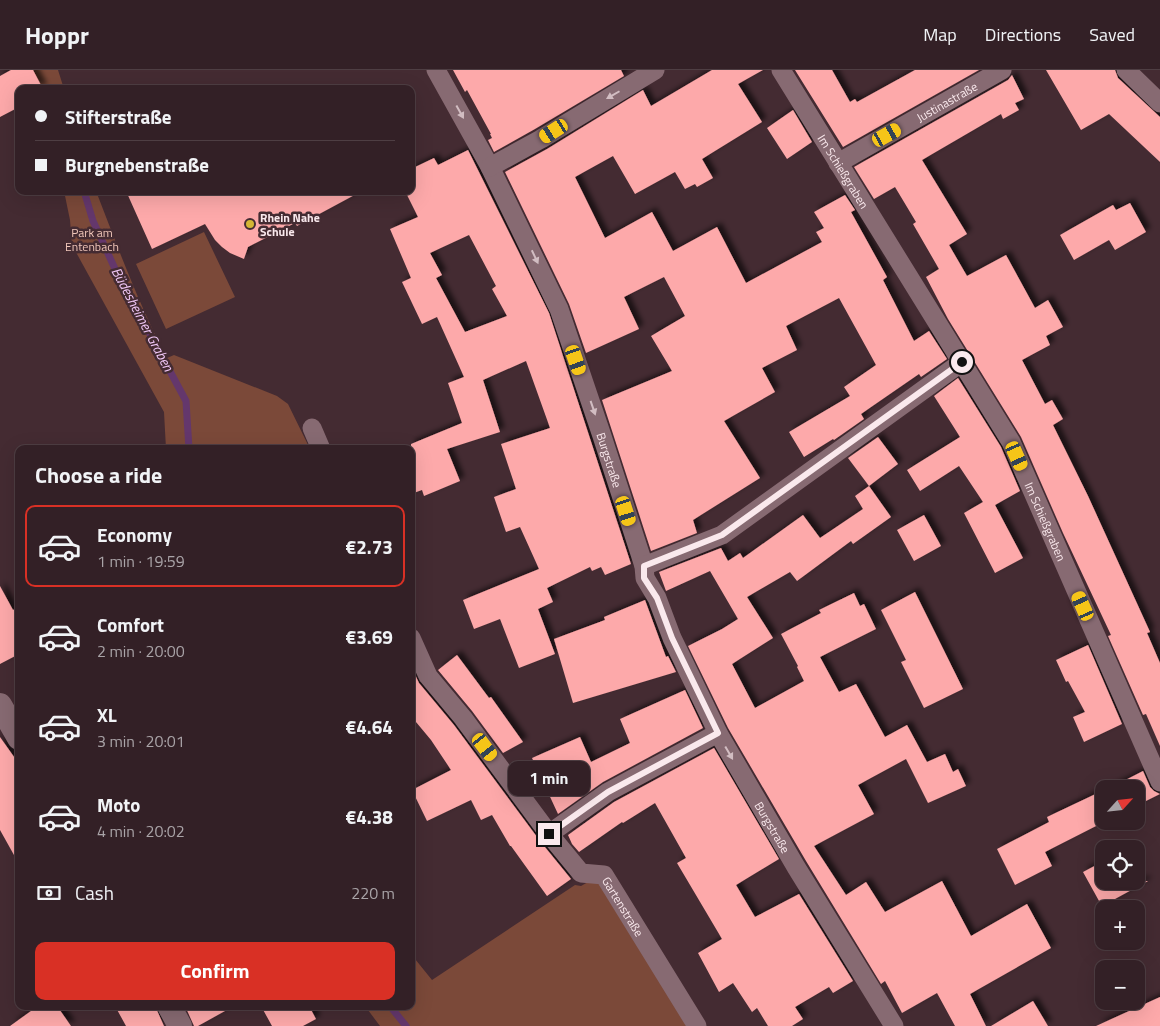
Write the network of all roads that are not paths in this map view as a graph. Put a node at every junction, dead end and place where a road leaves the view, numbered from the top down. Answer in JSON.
{"nodes":[{"id":1,"x":436,"y":70,"type":"edge"},
{"id":2,"x":655,"y":70,"type":"edge"},
{"id":3,"x":781,"y":70,"type":"edge"},
{"id":4,"x":1002,"y":70,"type":"edge"},
{"id":5,"x":1126,"y":70,"type":"edge"},
{"id":6,"x":1160,"y":103,"type":"edge"},
{"id":7,"x":838,"y":163,"type":"junction"},
{"id":8,"x":490,"y":167,"type":"junction"},
{"id":9,"x":962,"y":362,"type":"junction"},
{"id":10,"x":312,"y":428,"type":"dead end"},
{"id":11,"x":319,"y":445,"type":"edge"},
{"id":12,"x":644,"y":566,"type":"junction"},
{"id":13,"x":415,"y":647,"type":"edge"},
{"id":14,"x":0,"y":705,"type":"edge"},
{"id":15,"x":15,"y":731,"type":"edge"},
{"id":16,"x":718,"y":733,"type":"junction"},
{"id":17,"x":1160,"y":782,"type":"edge"},
{"id":18,"x":549,"y":834,"type":"junction"},
{"id":19,"x":171,"y":1010,"type":"edge"},
{"id":20,"x":180,"y":1026,"type":"edge"},
{"id":21,"x":696,"y":1026,"type":"edge"},
{"id":22,"x":894,"y":1026,"type":"edge"}],
"edges":[{"from":1,"to":8,"type":"street","name":"Burgstraße","one_way":true},
{"from":2,"to":8,"type":"street","one_way":true},
{"from":3,"to":7,"type":"street","name":"Im Schießgraben"},
{"from":4,"to":7,"type":"street","name":"Justinastraße"},
{"from":5,"to":6,"type":"street"},
{"from":7,"to":9,"type":"street","name":"Im Schießgraben"},
{"from":8,"to":12,"type":"street","name":"Burgstraße","one_way":true},
{"from":9,"to":12,"type":"street"},
{"from":9,"to":17,"type":"street","name":"Im Schießgraben"},
{"from":10,"to":11,"type":"street"},
{"from":12,"to":16,"type":"street","name":"Burgstraße"},
{"from":13,"to":18,"type":"street","name":"Gartenstraße"},
{"from":14,"to":15,"type":"street"},
{"from":16,"to":18,"type":"street"},
{"from":16,"to":22,"type":"street","name":"Burgstraße","one_way":true},
{"from":18,"to":21,"type":"street","name":"Gartenstraße"},
{"from":19,"to":20,"type":"street"}]}
